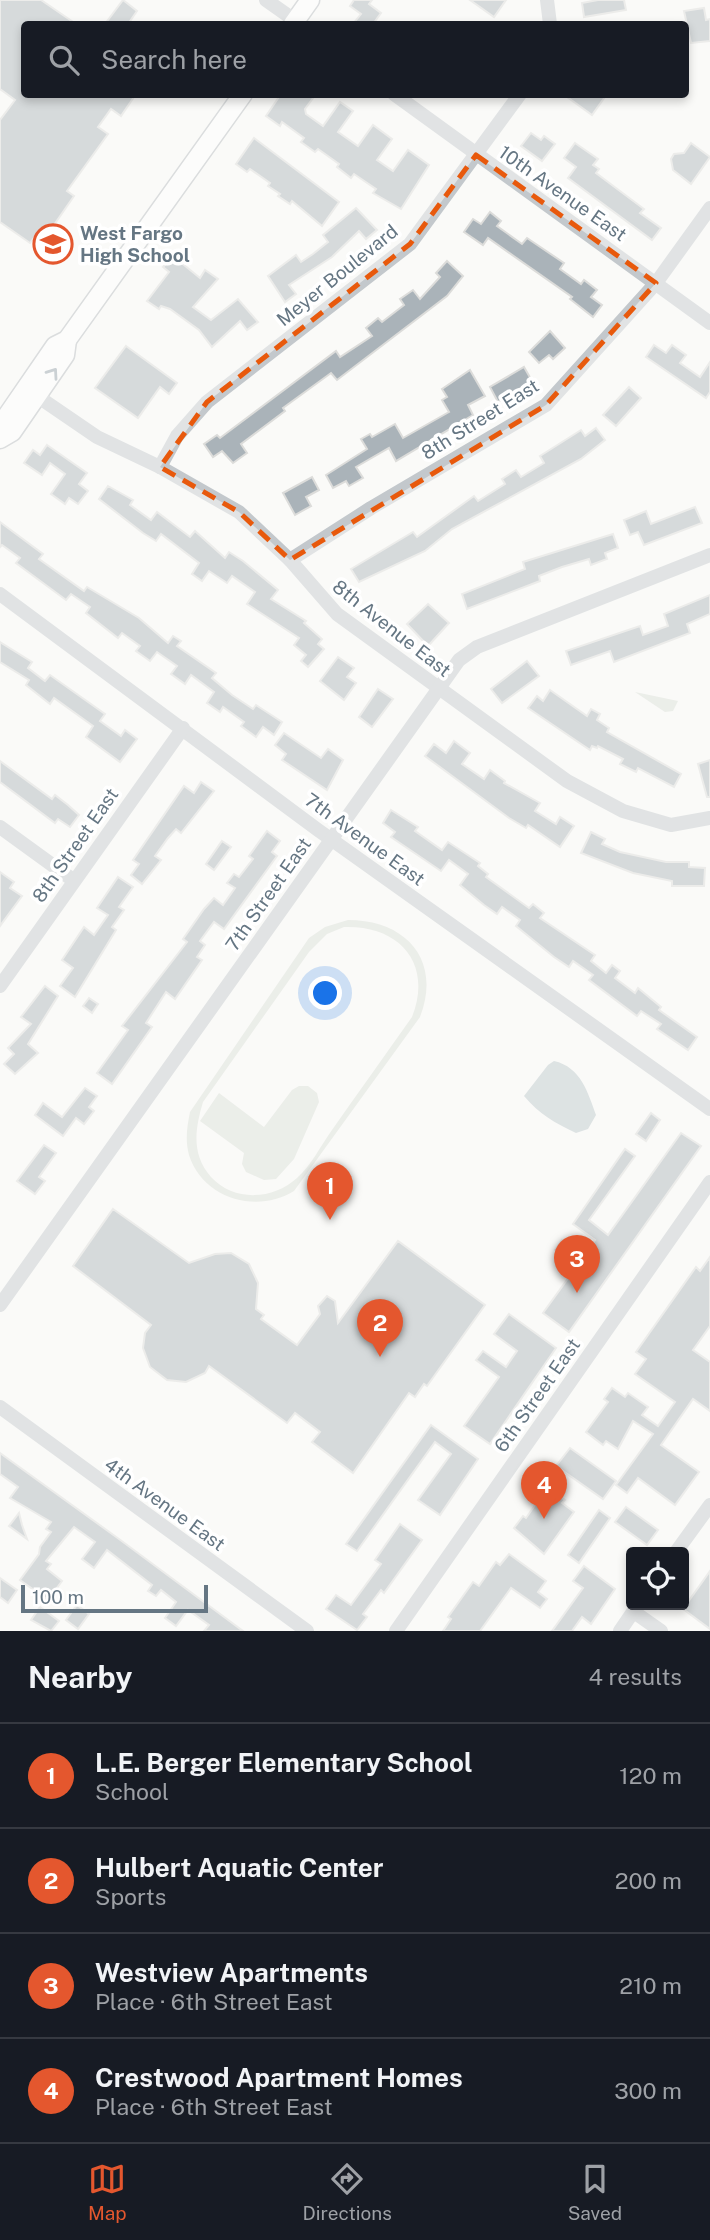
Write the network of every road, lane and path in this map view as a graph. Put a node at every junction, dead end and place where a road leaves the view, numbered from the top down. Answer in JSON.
{"nodes":[{"id":1,"x":266,"y":0,"type":"edge"},
{"id":2,"x":310,"y":0,"type":"edge"},
{"id":3,"x":547,"y":0,"type":"edge"},
{"id":4,"x":293,"y":21,"type":"edge"},
{"id":5,"x":297,"y":21,"type":"edge"},
{"id":6,"x":550,"y":21,"type":"edge"},
{"id":7,"x":240,"y":98,"type":"edge"},
{"id":8,"x":399,"y":98,"type":"edge"},
{"id":9,"x":517,"y":98,"type":"edge"},
{"id":10,"x":476,"y":155,"type":"junction"},
{"id":11,"x":710,"y":208,"type":"edge"},
{"id":12,"x":656,"y":283,"type":"junction"},
{"id":13,"x":710,"y":323,"type":"edge"},
{"id":14,"x":67,"y":340,"type":"junction"},
{"id":15,"x":37,"y":396,"type":"junction"},
{"id":16,"x":0,"y":426,"type":"edge"},
{"id":17,"x":0,"y":439,"type":"edge"},
{"id":18,"x":160,"y":467,"type":"junction"},
{"id":19,"x":710,"y":555,"type":"edge"},
{"id":20,"x":290,"y":561,"type":"junction"},
{"id":21,"x":0,"y":594,"type":"edge"},
{"id":22,"x":437,"y":688,"type":"junction"},
{"id":23,"x":183,"y":728,"type":"junction"},
{"id":24,"x":710,"y":818,"type":"edge"},
{"id":25,"x":0,"y":827,"type":"edge"},
{"id":26,"x":330,"y":838,"type":"junction"},
{"id":27,"x":73,"y":880,"type":"junction"},
{"id":28,"x":0,"y":986,"type":"edge"},
{"id":29,"x":710,"y":1109,"type":"edge"},
{"id":30,"x":710,"y":1182,"type":"edge"},
{"id":31,"x":0,"y":1305,"type":"edge"},
{"id":32,"x":0,"y":1407,"type":"edge"},
{"id":33,"x":710,"y":1505,"type":"edge"},
{"id":34,"x":680,"y":1547,"type":"edge"},
{"id":35,"x":635,"y":1610,"type":"edge"},
{"id":36,"x":638,"y":1610,"type":"edge"},
{"id":37,"x":307,"y":1631,"type":"edge"},
{"id":38,"x":396,"y":1631,"type":"edge"},
{"id":39,"x":620,"y":1631,"type":"edge"},
{"id":40,"x":661,"y":1631,"type":"edge"}],
"edges":[{"from":1,"to":4,"type":"street"},
{"from":2,"to":5,"type":"main road"},
{"from":3,"to":6,"type":"street"},
{"from":7,"to":14,"type":"main road"},
{"from":8,"to":10,"type":"street","name":"10th Avenue East"},
{"from":9,"to":10,"type":"street","name":"Meyer Boulevard"},
{"from":10,"to":12,"type":"street","name":"10th Avenue East"},
{"from":10,"to":18,"type":"street","name":"Meyer Boulevard"},
{"from":11,"to":12,"type":"street","name":"8th Street East"},
{"from":12,"to":13,"type":"street","name":"10th Avenue East"},
{"from":12,"to":20,"type":"street","name":"8th Street East"},
{"from":15,"to":14,"type":"main road","one_way":true},
{"from":14,"to":16,"type":"main road"},
{"from":15,"to":17,"type":"main road"},
{"from":15,"to":18,"type":"street","name":"8th Avenue East"},
{"from":18,"to":20,"type":"street","name":"8th Avenue East"},
{"from":19,"to":22,"type":"street","name":"7th Street East"},
{"from":20,"to":22,"type":"street","name":"8th Avenue East"},
{"from":21,"to":23,"type":"street","name":"7th Avenue East"},
{"from":22,"to":24,"type":"street","name":"8th Avenue East"},
{"from":22,"to":26,"type":"street","name":"7th Street East"},
{"from":23,"to":26,"type":"street","name":"7th Avenue East"},
{"from":23,"to":27,"type":"street","name":"8th Street East"},
{"from":25,"to":27,"type":"street"},
{"from":26,"to":29,"type":"street","name":"7th Avenue East"},
{"from":26,"to":31,"type":"street","name":"7th Street East"},
{"from":27,"to":28,"type":"street","name":"8th Street East"},
{"from":30,"to":38,"type":"street","name":"6th Street East"},
{"from":32,"to":37,"type":"street","name":"4th Avenue East"},
{"from":33,"to":34,"type":"street"},
{"from":35,"to":39,"type":"street"},
{"from":36,"to":40,"type":"street"}]}
